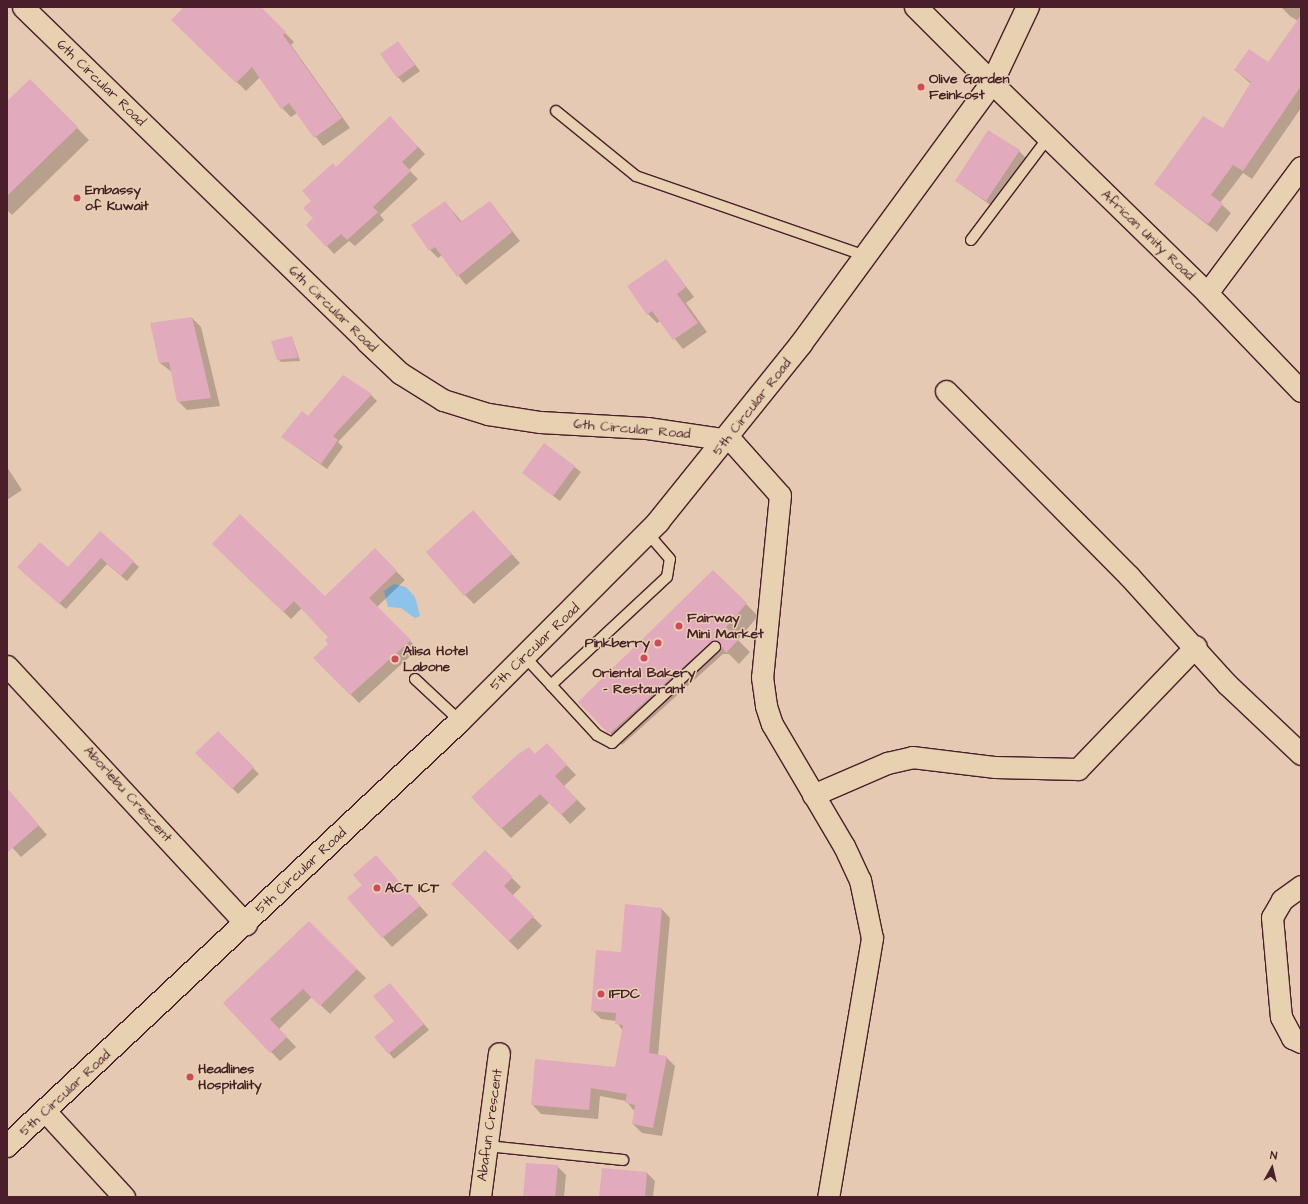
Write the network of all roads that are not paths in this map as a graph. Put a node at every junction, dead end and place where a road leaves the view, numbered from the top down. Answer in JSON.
{"nodes":[{"id":1,"x":23,"y":7,"type":"edge"},
{"id":2,"x":916,"y":7,"type":"edge"},
{"id":3,"x":1028,"y":7,"type":"edge"},
{"id":4,"x":992,"y":83,"type":"junction"},
{"id":5,"x":556,"y":111,"type":"dead end"},
{"id":6,"x":1048,"y":138,"type":"junction"},
{"id":7,"x":1301,"y":167,"type":"edge"},
{"id":8,"x":972,"y":240,"type":"dead end"},
{"id":9,"x":866,"y":256,"type":"junction"},
{"id":10,"x":1207,"y":293,"type":"junction"},
{"id":11,"x":1301,"y":390,"type":"edge"},
{"id":12,"x":946,"y":391,"type":"dead end"},
{"id":13,"x":728,"y":439,"type":"junction"},
{"id":14,"x":647,"y":533,"type":"junction"},
{"id":15,"x":1196,"y":646,"type":"junction"},
{"id":16,"x":715,"y":647,"type":"dead end"},
{"id":17,"x":525,"y":657,"type":"junction"},
{"id":18,"x":7,"y":666,"type":"edge"},
{"id":19,"x":415,"y":679,"type":"dead end"},
{"id":20,"x":551,"y":685,"type":"junction"},
{"id":21,"x":460,"y":721,"type":"junction"},
{"id":22,"x":1301,"y":754,"type":"edge"},
{"id":23,"x":813,"y":795,"type":"junction"},
{"id":24,"x":1301,"y":886,"type":"edge"},
{"id":25,"x":246,"y":924,"type":"junction"},
{"id":26,"x":1301,"y":1042,"type":"edge"},
{"id":27,"x":499,"y":1053,"type":"dead end"},
{"id":28,"x":45,"y":1111,"type":"junction"},
{"id":29,"x":7,"y":1146,"type":"edge"},
{"id":30,"x":487,"y":1146,"type":"junction"},
{"id":31,"x":623,"y":1160,"type":"dead end"},
{"id":32,"x":124,"y":1197,"type":"edge"},
{"id":33,"x":480,"y":1197,"type":"edge"},
{"id":34,"x":828,"y":1197,"type":"edge"}],
"edges":[{"from":1,"to":13,"type":"street","name":"6th Circular Road"},
{"from":2,"to":4,"type":"street"},
{"from":3,"to":4,"type":"street","name":"5th Circular Road"},
{"from":4,"to":6,"type":"street","name":"African Unity Road"},
{"from":4,"to":9,"type":"street","name":"5th Circular Road"},
{"from":5,"to":9,"type":"lane"},
{"from":6,"to":8,"type":"lane"},
{"from":6,"to":10,"type":"street","name":"African Unity Road"},
{"from":7,"to":10,"type":"street"},
{"from":9,"to":13,"type":"street","name":"5th Circular Road"},
{"from":10,"to":11,"type":"street","name":"African Unity Road"},
{"from":12,"to":15,"type":"street"},
{"from":13,"to":14,"type":"street","name":"5th Circular Road"},
{"from":13,"to":23,"type":"street"},
{"from":14,"to":17,"type":"street","name":"5th Circular Road"},
{"from":14,"to":20,"type":"lane"},
{"from":15,"to":22,"type":"street"},
{"from":15,"to":23,"type":"street"},
{"from":16,"to":20,"type":"lane"},
{"from":17,"to":20,"type":"lane"},
{"from":17,"to":21,"type":"street","name":"5th Circular Road"},
{"from":18,"to":25,"type":"street","name":"Aborlebu Crescent"},
{"from":19,"to":21,"type":"lane"},
{"from":21,"to":25,"type":"street","name":"5th Circular Road"},
{"from":23,"to":34,"type":"street"},
{"from":24,"to":26,"type":"street"},
{"from":25,"to":28,"type":"street","name":"5th Circular Road"},
{"from":27,"to":30,"type":"street","name":"Abafun Crescent"},
{"from":28,"to":29,"type":"street","name":"5th Circular Road"},
{"from":28,"to":32,"type":"street"},
{"from":30,"to":31,"type":"lane"},
{"from":30,"to":33,"type":"street","name":"Abafun Crescent"}]}
